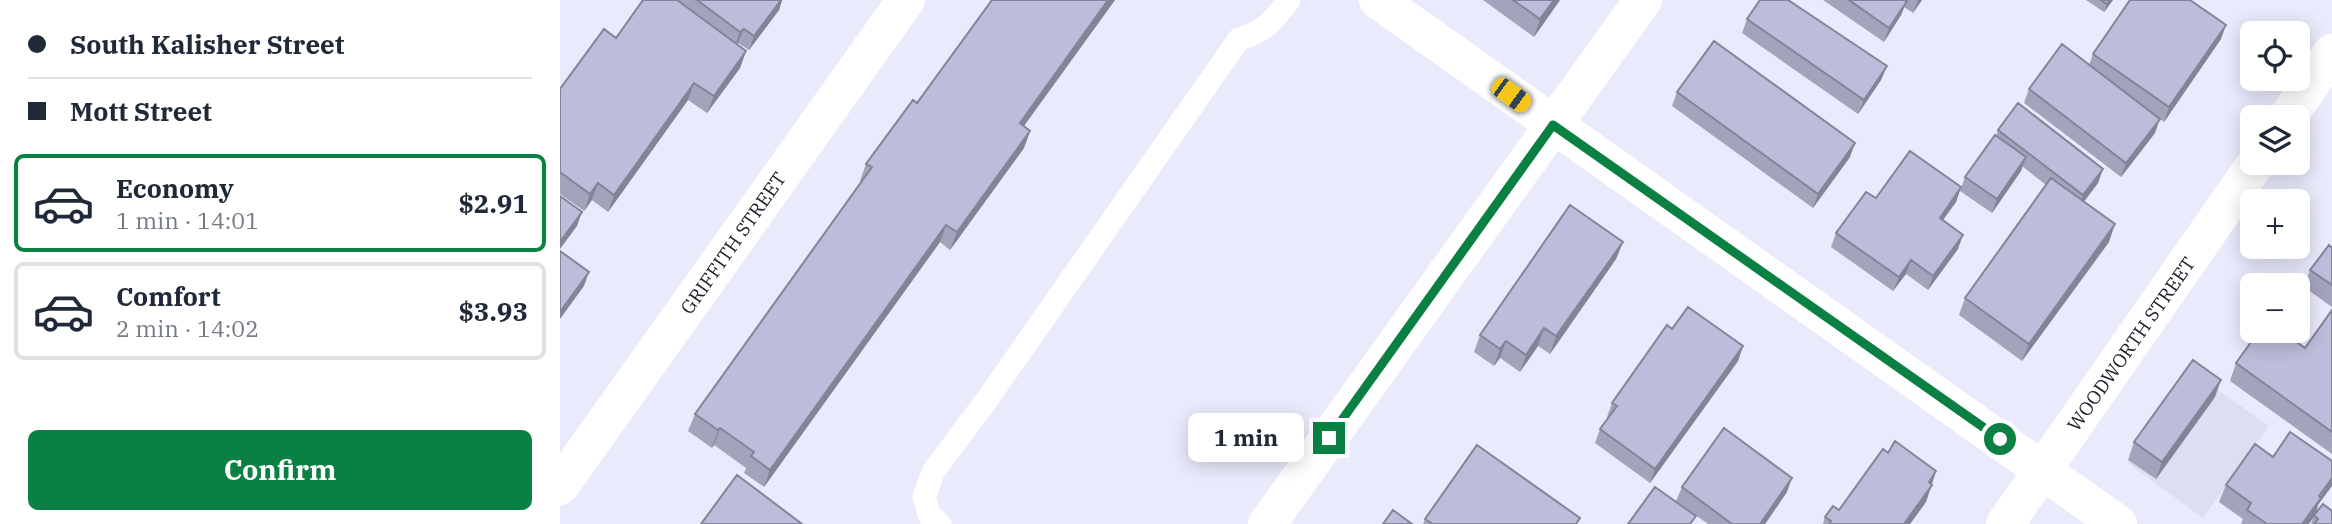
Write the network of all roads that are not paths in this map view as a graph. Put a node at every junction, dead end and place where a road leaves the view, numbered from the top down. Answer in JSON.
{"nodes":[{"id":1,"x":906,"y":0,"type":"edge"},
{"id":2,"x":1289,"y":0,"type":"edge"},
{"id":3,"x":1378,"y":0,"type":"edge"},
{"id":4,"x":1643,"y":0,"type":"edge"},
{"id":5,"x":2332,"y":53,"type":"edge"},
{"id":6,"x":2296,"y":105,"type":"edge"},
{"id":7,"x":1553,"y":125,"type":"junction"},
{"id":8,"x":2248,"y":175,"type":"edge"},
{"id":9,"x":2044,"y":470,"type":"junction"},
{"id":10,"x":560,"y":486,"type":"edge"},
{"id":11,"x":940,"y":524,"type":"edge"},
{"id":12,"x":1267,"y":524,"type":"edge"},
{"id":13,"x":2005,"y":524,"type":"edge"},
{"id":14,"x":2118,"y":524,"type":"edge"}],
"edges":[{"from":1,"to":10,"type":"street","name":"GRIFFITH STREET"},
{"from":2,"to":11,"type":"lane"},
{"from":3,"to":7,"type":"street"},
{"from":4,"to":7,"type":"street"},
{"from":5,"to":6,"type":"street"},
{"from":7,"to":9,"type":"street"},
{"from":7,"to":12,"type":"street"},
{"from":8,"to":9,"type":"street","name":"WOODWORTH STREET"},
{"from":9,"to":13,"type":"street","name":"WOODWORTH STREET"},
{"from":9,"to":14,"type":"street"}]}
